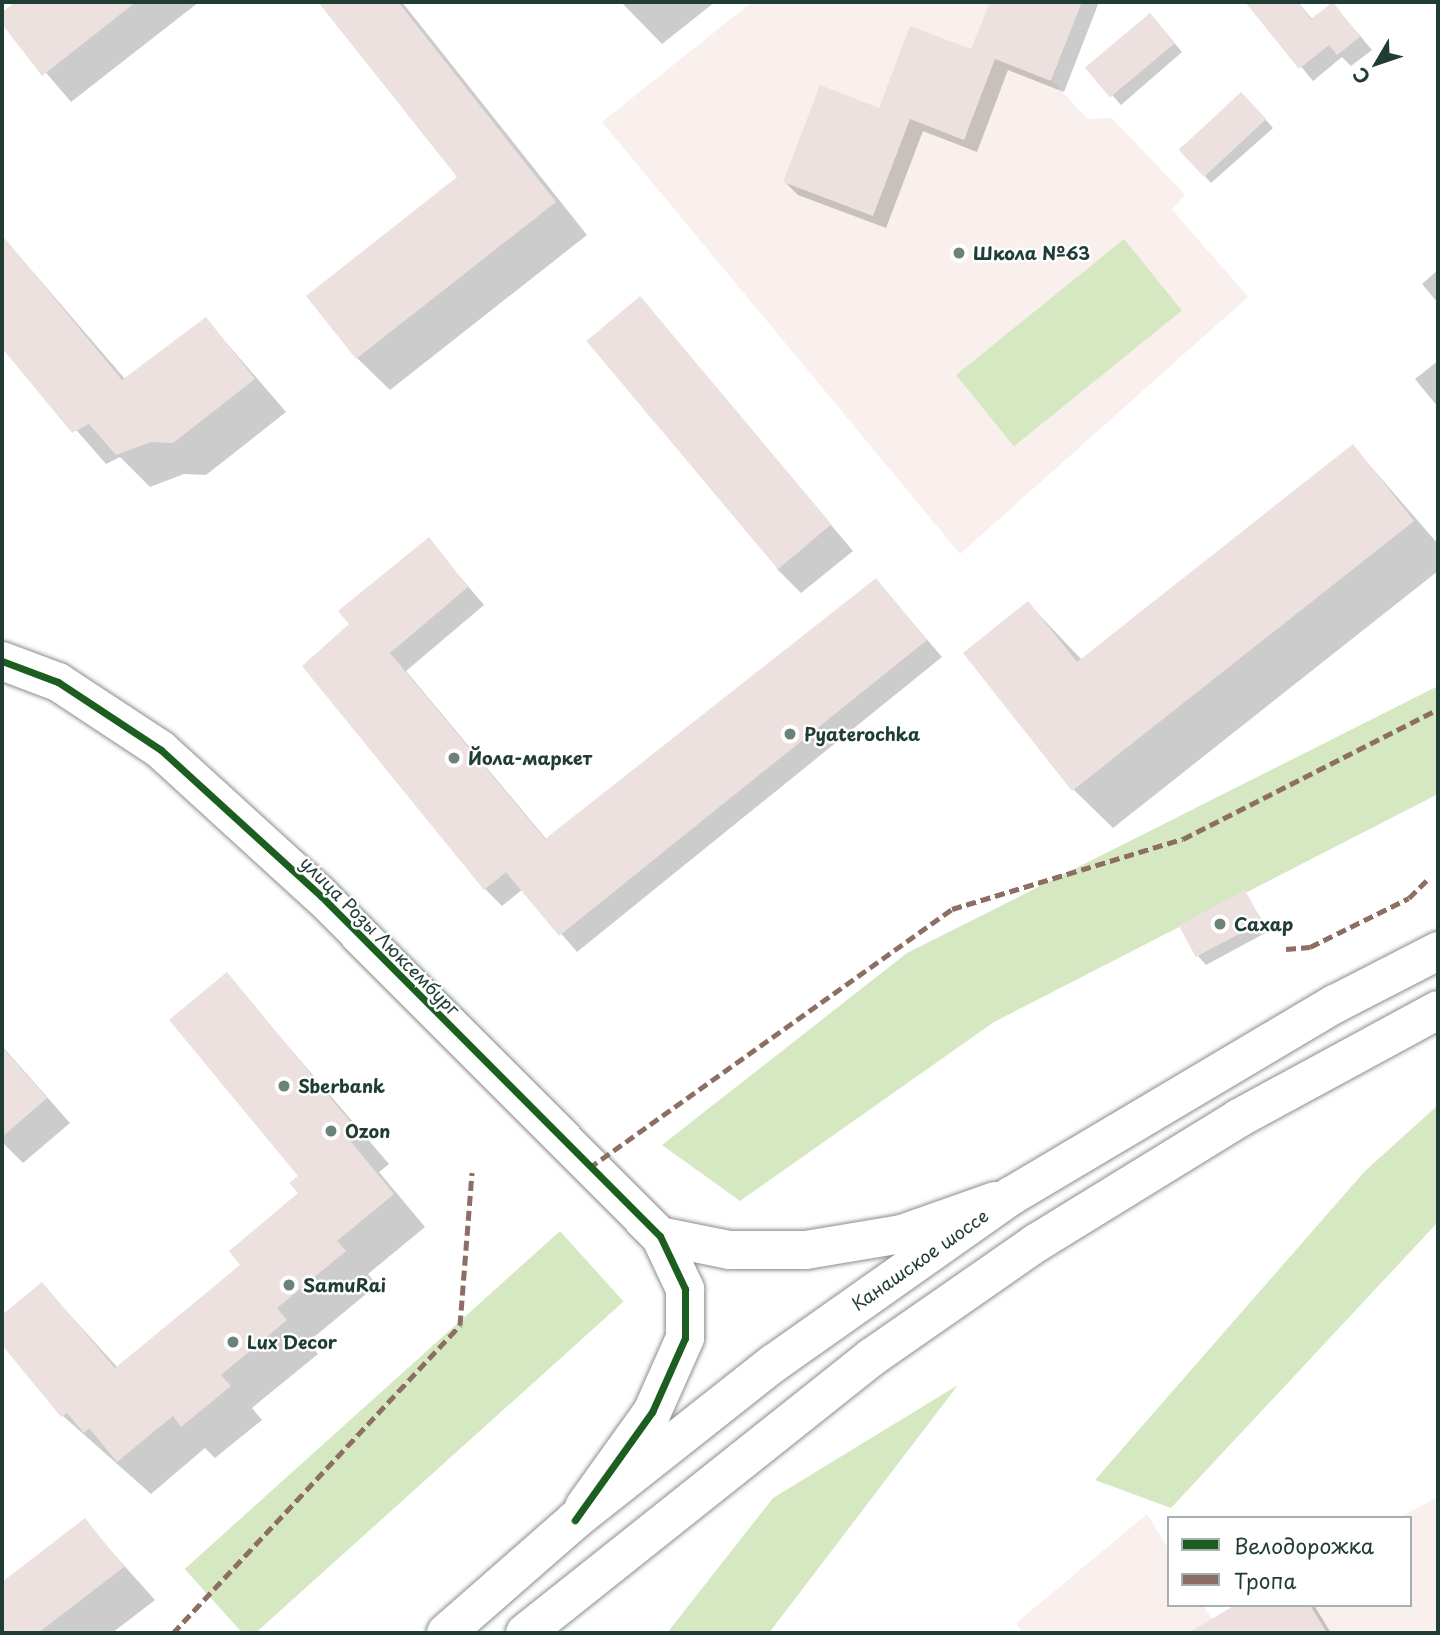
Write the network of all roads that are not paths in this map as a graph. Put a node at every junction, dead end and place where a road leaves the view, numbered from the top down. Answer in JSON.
{"nodes":[{"id":1,"x":2,"y":662,"type":"edge"},
{"id":2,"x":1438,"y":951,"type":"edge"},
{"id":3,"x":1438,"y":1010,"type":"edge"},
{"id":4,"x":1010,"y":1196,"type":"junction"},
{"id":5,"x":660,"y":1236,"type":"junction"},
{"id":6,"x":575,"y":1520,"type":"junction"},
{"id":7,"x":446,"y":1633,"type":"edge"},
{"id":8,"x":524,"y":1633,"type":"edge"}],
"edges":[{"from":1,"to":5,"type":"main road","name":"улица Розы Люксембург"},
{"from":2,"to":4,"type":"main road","name":"Канашское шоссе"},
{"from":3,"to":8,"type":"main road"},
{"from":4,"to":5,"type":"main road"},
{"from":4,"to":6,"type":"main road","name":"Канашское шоссе"},
{"from":5,"to":6,"type":"main road"},
{"from":6,"to":7,"type":"main road","name":"Канашское шоссе"}]}
